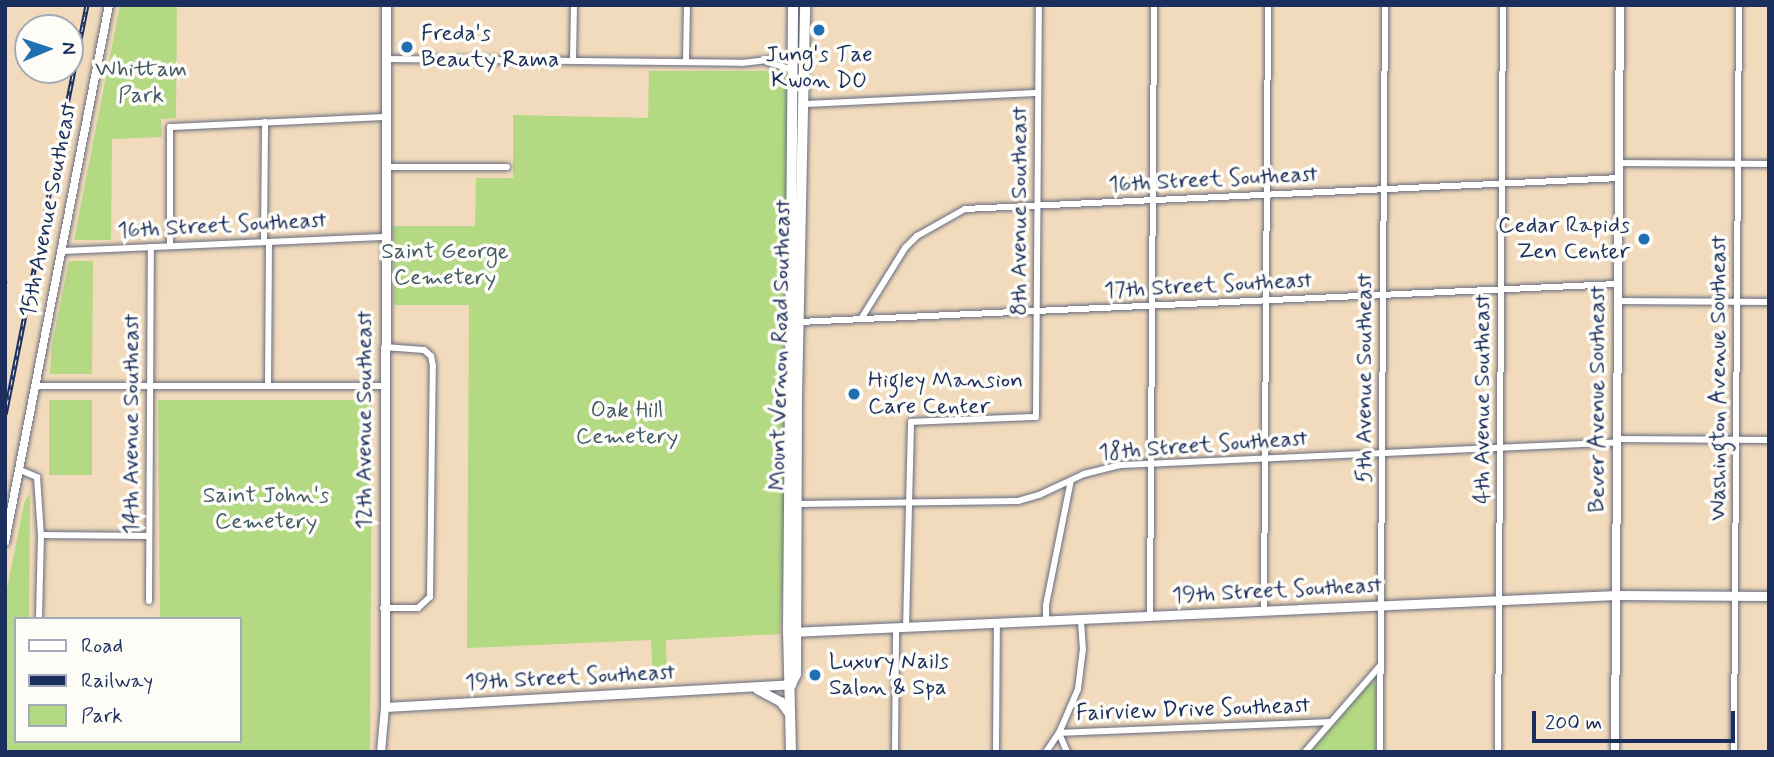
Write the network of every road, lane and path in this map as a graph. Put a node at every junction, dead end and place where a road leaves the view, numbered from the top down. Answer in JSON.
{"nodes":[{"id":1,"x":109,"y":5,"type":"edge"},
{"id":2,"x":386,"y":5,"type":"edge"},
{"id":3,"x":574,"y":5,"type":"edge"},
{"id":4,"x":687,"y":5,"type":"edge"},
{"id":5,"x":793,"y":5,"type":"edge"},
{"id":6,"x":804,"y":5,"type":"edge"},
{"id":7,"x":1039,"y":5,"type":"edge"},
{"id":8,"x":1154,"y":5,"type":"edge"},
{"id":9,"x":1268,"y":5,"type":"edge"},
{"id":10,"x":1385,"y":5,"type":"edge"},
{"id":11,"x":1503,"y":5,"type":"edge"},
{"id":12,"x":1620,"y":5,"type":"edge"},
{"id":13,"x":1739,"y":5,"type":"edge"},
{"id":14,"x":793,"y":57,"type":"junction"},
{"id":15,"x":386,"y":59,"type":"junction"},
{"id":16,"x":573,"y":61,"type":"junction"},
{"id":17,"x":686,"y":61,"type":"junction"},
{"id":18,"x":765,"y":61,"type":"junction"},
{"id":19,"x":793,"y":70,"type":"junction"},
{"id":20,"x":1038,"y":93,"type":"junction"},
{"id":21,"x":804,"y":104,"type":"junction"},
{"id":22,"x":386,"y":117,"type":"junction"},
{"id":23,"x":265,"y":122,"type":"junction"},
{"id":24,"x":804,"y":131,"type":"junction"},
{"id":25,"x":1619,"y":163,"type":"junction"},
{"id":26,"x":1738,"y":164,"type":"junction"},
{"id":27,"x":1769,"y":164,"type":"edge"},
{"id":28,"x":385,"y":167,"type":"junction"},
{"id":29,"x":508,"y":167,"type":"dead end"},
{"id":30,"x":1619,"y":178,"type":"junction"},
{"id":31,"x":1502,"y":184,"type":"junction"},
{"id":32,"x":1384,"y":190,"type":"junction"},
{"id":33,"x":1267,"y":195,"type":"junction"},
{"id":34,"x":1153,"y":201,"type":"junction"},
{"id":35,"x":1037,"y":206,"type":"junction"},
{"id":36,"x":385,"y":237,"type":"junction"},
{"id":37,"x":266,"y":242,"type":"junction"},
{"id":38,"x":170,"y":246,"type":"junction"},
{"id":39,"x":150,"y":247,"type":"junction"},
{"id":40,"x":60,"y":251,"type":"junction"},
{"id":41,"x":1618,"y":284,"type":"junction"},
{"id":42,"x":1501,"y":290,"type":"junction"},
{"id":43,"x":1383,"y":295,"type":"junction"},
{"id":44,"x":1266,"y":300,"type":"junction"},
{"id":45,"x":1618,"y":301,"type":"junction"},
{"id":46,"x":1737,"y":302,"type":"junction"},
{"id":47,"x":1769,"y":302,"type":"edge"},
{"id":48,"x":1152,"y":306,"type":"junction"},
{"id":49,"x":1037,"y":312,"type":"junction"},
{"id":50,"x":861,"y":320,"type":"junction"},
{"id":51,"x":799,"y":322,"type":"junction"},
{"id":52,"x":384,"y":346,"type":"junction"},
{"id":53,"x":34,"y":386,"type":"junction"},
{"id":54,"x":268,"y":386,"type":"junction"},
{"id":55,"x":384,"y":386,"type":"junction"},
{"id":56,"x":150,"y":387,"type":"junction"},
{"id":57,"x":1617,"y":440,"type":"junction"},
{"id":58,"x":1736,"y":440,"type":"junction"},
{"id":59,"x":1769,"y":440,"type":"edge"},
{"id":60,"x":1500,"y":447,"type":"junction"},
{"id":61,"x":1382,"y":452,"type":"junction"},
{"id":62,"x":1265,"y":458,"type":"junction"},
{"id":63,"x":1151,"y":463,"type":"junction"},
{"id":64,"x":18,"y":469,"type":"junction"},
{"id":65,"x":1071,"y":480,"type":"junction"},
{"id":66,"x":908,"y":503,"type":"junction"},
{"id":67,"x":798,"y":504,"type":"junction"},
{"id":68,"x":41,"y":536,"type":"junction"},
{"id":69,"x":149,"y":536,"type":"junction"},
{"id":70,"x":5,"y":542,"type":"edge"},
{"id":71,"x":1616,"y":595,"type":"junction"},
{"id":72,"x":1735,"y":595,"type":"junction"},
{"id":73,"x":1769,"y":596,"type":"edge"},
{"id":74,"x":1499,"y":600,"type":"junction"},
{"id":75,"x":149,"y":601,"type":"dead end"},
{"id":76,"x":1381,"y":606,"type":"junction"},
{"id":77,"x":383,"y":608,"type":"junction"},
{"id":78,"x":1264,"y":611,"type":"junction"},
{"id":79,"x":1150,"y":616,"type":"junction"},
{"id":80,"x":39,"y":617,"type":"edge"},
{"id":81,"x":1082,"y":620,"type":"junction"},
{"id":82,"x":1046,"y":621,"type":"junction"},
{"id":83,"x":997,"y":624,"type":"junction"},
{"id":84,"x":901,"y":628,"type":"junction"},
{"id":85,"x":792,"y":632,"type":"junction"},
{"id":86,"x":1380,"y":666,"type":"junction"},
{"id":87,"x":791,"y":684,"type":"junction"},
{"id":88,"x":757,"y":689,"type":"junction"},
{"id":89,"x":384,"y":707,"type":"junction"},
{"id":90,"x":791,"y":717,"type":"junction"},
{"id":91,"x":1329,"y":722,"type":"junction"},
{"id":92,"x":1059,"y":733,"type":"junction"},
{"id":93,"x":381,"y":752,"type":"edge"},
{"id":94,"x":791,"y":752,"type":"edge"},
{"id":95,"x":895,"y":752,"type":"edge"},
{"id":96,"x":996,"y":752,"type":"edge"},
{"id":97,"x":1046,"y":752,"type":"edge"},
{"id":98,"x":1067,"y":752,"type":"edge"},
{"id":99,"x":1305,"y":752,"type":"edge"},
{"id":100,"x":1380,"y":752,"type":"edge"},
{"id":101,"x":1498,"y":752,"type":"edge"},
{"id":102,"x":1615,"y":752,"type":"edge"},
{"id":103,"x":1734,"y":752,"type":"edge"}],
"edges":[{"from":1,"to":40,"type":"street","name":"15th Avenue Southeast"},
{"from":2,"to":15,"type":"main road","name":"12th Avenue Southeast"},
{"from":3,"to":16,"type":"street"},
{"from":4,"to":17,"type":"street"},
{"from":5,"to":14,"type":"main road","name":"Mount Vernon Road Southeast"},
{"from":6,"to":21,"type":"main road","name":"Mount Vernon Road Southeast"},
{"from":7,"to":20,"type":"street","name":"8th Avenue Southeast"},
{"from":8,"to":34,"type":"street"},
{"from":9,"to":33,"type":"street"},
{"from":10,"to":32,"type":"street","name":"5th Avenue Southeast"},
{"from":11,"to":31,"type":"street","name":"4th Avenue Southeast"},
{"from":12,"to":25,"type":"street","name":"Bever Avenue Southeast"},
{"from":13,"to":26,"type":"street","name":"Washington Avenue Southeast"},
{"from":14,"to":18,"type":"street"},
{"from":14,"to":19,"type":"main road","name":"Mount Vernon Road Southeast"},
{"from":14,"to":24,"type":"main road"},
{"from":15,"to":16,"type":"street"},
{"from":15,"to":22,"type":"main road","name":"12th Avenue Southeast"},
{"from":16,"to":17,"type":"street"},
{"from":17,"to":18,"type":"street"},
{"from":18,"to":19,"type":"street"},
{"from":19,"to":85,"type":"main road","name":"Mount Vernon Road Southeast"},
{"from":20,"to":21,"type":"street"},
{"from":20,"to":35,"type":"street","name":"8th Avenue Southeast"},
{"from":21,"to":24,"type":"main road","name":"Mount Vernon Road Southeast"},
{"from":22,"to":23,"type":"street"},
{"from":22,"to":28,"type":"main road","name":"12th Avenue Southeast"},
{"from":23,"to":37,"type":"street"},
{"from":23,"to":38,"type":"street"},
{"from":24,"to":51,"type":"main road","name":"Mount Vernon Road Southeast"},
{"from":25,"to":26,"type":"street"},
{"from":25,"to":30,"type":"street","name":"Bever Avenue Southeast"},
{"from":26,"to":27,"type":"street"},
{"from":26,"to":46,"type":"street","name":"Washington Avenue Southeast"},
{"from":28,"to":29,"type":"street"},
{"from":28,"to":36,"type":"main road","name":"12th Avenue Southeast"},
{"from":30,"to":31,"type":"street","name":"16th Street Southeast"},
{"from":30,"to":41,"type":"street","name":"Bever Avenue Southeast"},
{"from":31,"to":32,"type":"street","name":"16th Street Southeast"},
{"from":31,"to":42,"type":"street","name":"4th Avenue Southeast"},
{"from":32,"to":33,"type":"street","name":"16th Street Southeast"},
{"from":32,"to":43,"type":"street","name":"5th Avenue Southeast"},
{"from":33,"to":34,"type":"street","name":"16th Street Southeast"},
{"from":33,"to":44,"type":"street"},
{"from":34,"to":35,"type":"street","name":"16th Street Southeast"},
{"from":34,"to":48,"type":"street"},
{"from":35,"to":49,"type":"street","name":"8th Avenue Southeast"},
{"from":35,"to":50,"type":"street","name":"16th Street Southeast"},
{"from":36,"to":37,"type":"street","name":"16th Street Southeast"},
{"from":36,"to":52,"type":"main road","name":"12th Avenue Southeast"},
{"from":37,"to":38,"type":"street","name":"16th Street Southeast"},
{"from":37,"to":54,"type":"street"},
{"from":38,"to":39,"type":"street","name":"16th Street Southeast"},
{"from":39,"to":40,"type":"street","name":"16th Street Southeast"},
{"from":39,"to":56,"type":"street","name":"14th Avenue Southeast"},
{"from":40,"to":53,"type":"street","name":"15th Avenue Southeast"},
{"from":41,"to":42,"type":"street","name":"17th Street Southeast"},
{"from":41,"to":45,"type":"street","name":"Bever Avenue Southeast"},
{"from":42,"to":43,"type":"street","name":"17th Street Southeast"},
{"from":42,"to":60,"type":"street","name":"4th Avenue Southeast"},
{"from":43,"to":44,"type":"street","name":"17th Street Southeast"},
{"from":43,"to":61,"type":"street","name":"5th Avenue Southeast"},
{"from":44,"to":48,"type":"street","name":"17th Street Southeast"},
{"from":44,"to":62,"type":"street"},
{"from":45,"to":46,"type":"street"},
{"from":45,"to":57,"type":"street","name":"Bever Avenue Southeast"},
{"from":46,"to":47,"type":"street"},
{"from":46,"to":58,"type":"street","name":"Washington Avenue Southeast"},
{"from":48,"to":49,"type":"street","name":"17th Street Southeast"},
{"from":48,"to":63,"type":"street"},
{"from":49,"to":50,"type":"street","name":"17th Street Southeast"},
{"from":49,"to":66,"type":"street","name":"8th Avenue Southeast"},
{"from":50,"to":51,"type":"street","name":"17th Street Southeast"},
{"from":51,"to":67,"type":"main road","name":"Mount Vernon Road Southeast"},
{"from":52,"to":55,"type":"main road","name":"12th Avenue Southeast"},
{"from":52,"to":77,"type":"street"},
{"from":53,"to":56,"type":"street"},
{"from":53,"to":64,"type":"street","name":"15th Avenue Southeast"},
{"from":54,"to":55,"type":"street"},
{"from":54,"to":56,"type":"street"},
{"from":55,"to":77,"type":"main road","name":"12th Avenue Southeast"},
{"from":56,"to":69,"type":"street","name":"14th Avenue Southeast"},
{"from":57,"to":58,"type":"street","name":"18th Street Southeast"},
{"from":57,"to":60,"type":"street","name":"18th Street Southeast"},
{"from":57,"to":71,"type":"street","name":"Bever Avenue Southeast"},
{"from":58,"to":59,"type":"street","name":"18th Street Southeast"},
{"from":58,"to":72,"type":"street","name":"Washington Avenue Southeast"},
{"from":60,"to":61,"type":"street","name":"18th Street Southeast"},
{"from":60,"to":74,"type":"street","name":"4th Avenue Southeast"},
{"from":61,"to":62,"type":"street","name":"18th Street Southeast"},
{"from":61,"to":76,"type":"street","name":"5th Avenue Southeast"},
{"from":62,"to":63,"type":"street","name":"18th Street Southeast"},
{"from":62,"to":78,"type":"street"},
{"from":63,"to":65,"type":"street","name":"18th Street Southeast"},
{"from":63,"to":79,"type":"street"},
{"from":64,"to":68,"type":"street"},
{"from":64,"to":70,"type":"street","name":"15th Avenue Southeast"},
{"from":65,"to":66,"type":"street","name":"18th Street Southeast"},
{"from":65,"to":82,"type":"street"},
{"from":66,"to":67,"type":"street","name":"18th Street Southeast"},
{"from":66,"to":84,"type":"street"},
{"from":67,"to":85,"type":"main road","name":"Mount Vernon Road Southeast"},
{"from":68,"to":69,"type":"street"},
{"from":68,"to":80,"type":"street"},
{"from":69,"to":75,"type":"street","name":"14th Avenue Southeast"},
{"from":71,"to":72,"type":"main road","name":"19th Street Southeast"},
{"from":71,"to":74,"type":"main road","name":"19th Street Southeast"},
{"from":71,"to":102,"type":"street","name":"Bever Avenue Southeast"},
{"from":72,"to":73,"type":"main road","name":"19th Street Southeast"},
{"from":72,"to":103,"type":"street","name":"Washington Avenue Southeast"},
{"from":74,"to":76,"type":"main road","name":"19th Street Southeast"},
{"from":74,"to":101,"type":"street","name":"4th Avenue Southeast"},
{"from":76,"to":78,"type":"main road","name":"19th Street Southeast"},
{"from":76,"to":86,"type":"street","name":"5th Avenue Southeast"},
{"from":77,"to":89,"type":"main road","name":"12th Avenue Southeast"},
{"from":78,"to":79,"type":"main road","name":"19th Street Southeast"},
{"from":79,"to":81,"type":"main road","name":"19th Street Southeast"},
{"from":81,"to":82,"type":"main road","name":"19th Street Southeast"},
{"from":81,"to":92,"type":"street"},
{"from":82,"to":83,"type":"main road","name":"19th Street Southeast"},
{"from":83,"to":84,"type":"main road","name":"19th Street Southeast"},
{"from":83,"to":96,"type":"street"},
{"from":84,"to":85,"type":"main road","name":"19th Street Southeast"},
{"from":84,"to":95,"type":"street"},
{"from":85,"to":87,"type":"main road","name":"Mount Vernon Road Southeast"},
{"from":86,"to":91,"type":"street"},
{"from":86,"to":100,"type":"street","name":"5th Avenue Southeast"},
{"from":87,"to":88,"type":"main road","name":"19th Street Southeast"},
{"from":87,"to":90,"type":"main road","name":"Mount Vernon Road Southeast"},
{"from":88,"to":89,"type":"main road","name":"19th Street Southeast"},
{"from":88,"to":90,"type":"main road"},
{"from":89,"to":93,"type":"street","name":"12th Avenue Southeast"},
{"from":90,"to":94,"type":"main road","name":"Mount Vernon Road Southeast"},
{"from":91,"to":92,"type":"street","name":"Fairview Drive Southeast"},
{"from":91,"to":99,"type":"street"},
{"from":92,"to":97,"type":"street"},
{"from":92,"to":98,"type":"street"}]}
